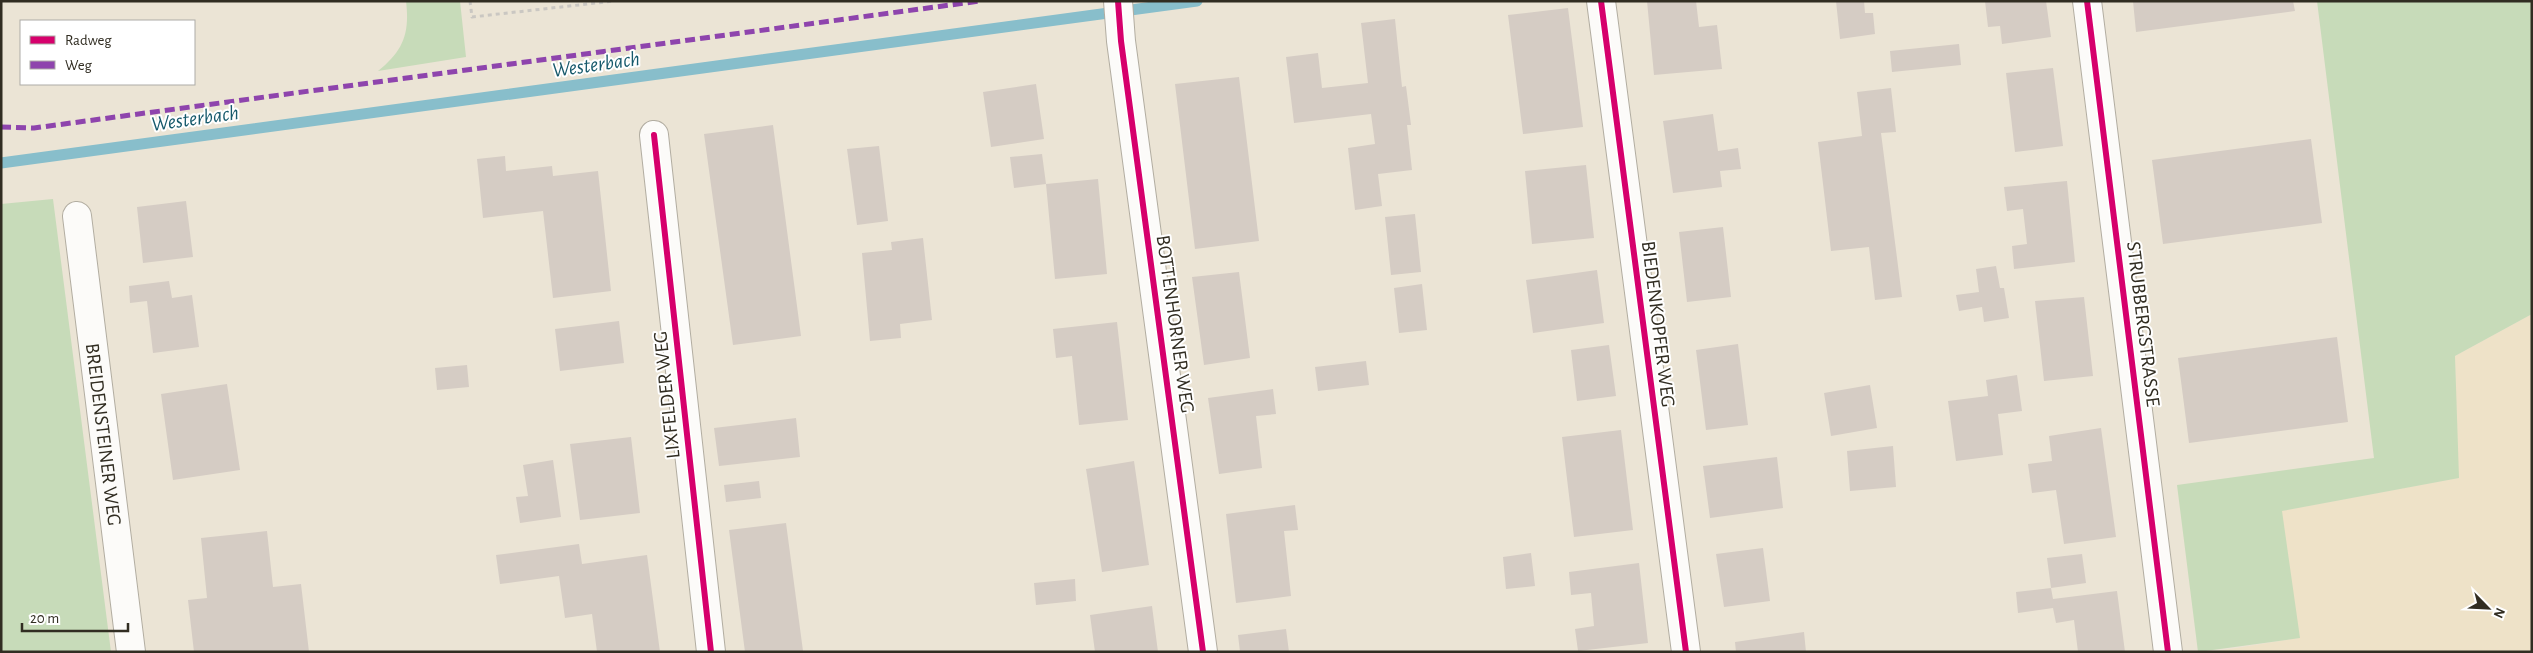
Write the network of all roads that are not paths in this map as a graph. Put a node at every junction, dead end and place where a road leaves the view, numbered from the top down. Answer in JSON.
{"nodes":[{"id":1,"x":1118,"y":1,"type":"edge"},
{"id":2,"x":1601,"y":1,"type":"edge"},
{"id":3,"x":2087,"y":1,"type":"edge"},
{"id":4,"x":654,"y":135,"type":"dead end"},
{"id":5,"x":77,"y":216,"type":"dead end"},
{"id":6,"x":131,"y":652,"type":"edge"},
{"id":7,"x":711,"y":652,"type":"edge"},
{"id":8,"x":1203,"y":652,"type":"edge"},
{"id":9,"x":1686,"y":652,"type":"edge"},
{"id":10,"x":2168,"y":652,"type":"edge"}],
"edges":[{"from":1,"to":8,"type":"street","name":"BOTTENHORNER WEG"},
{"from":2,"to":9,"type":"street","name":"BIEDENKOPFER WEG"},
{"from":3,"to":10,"type":"street","name":"STRUBBERGSTRASSE"},
{"from":4,"to":7,"type":"street","name":"LIXFELDER WEG"},
{"from":5,"to":6,"type":"street","name":"BREIDENSTEINER WEG"}]}
